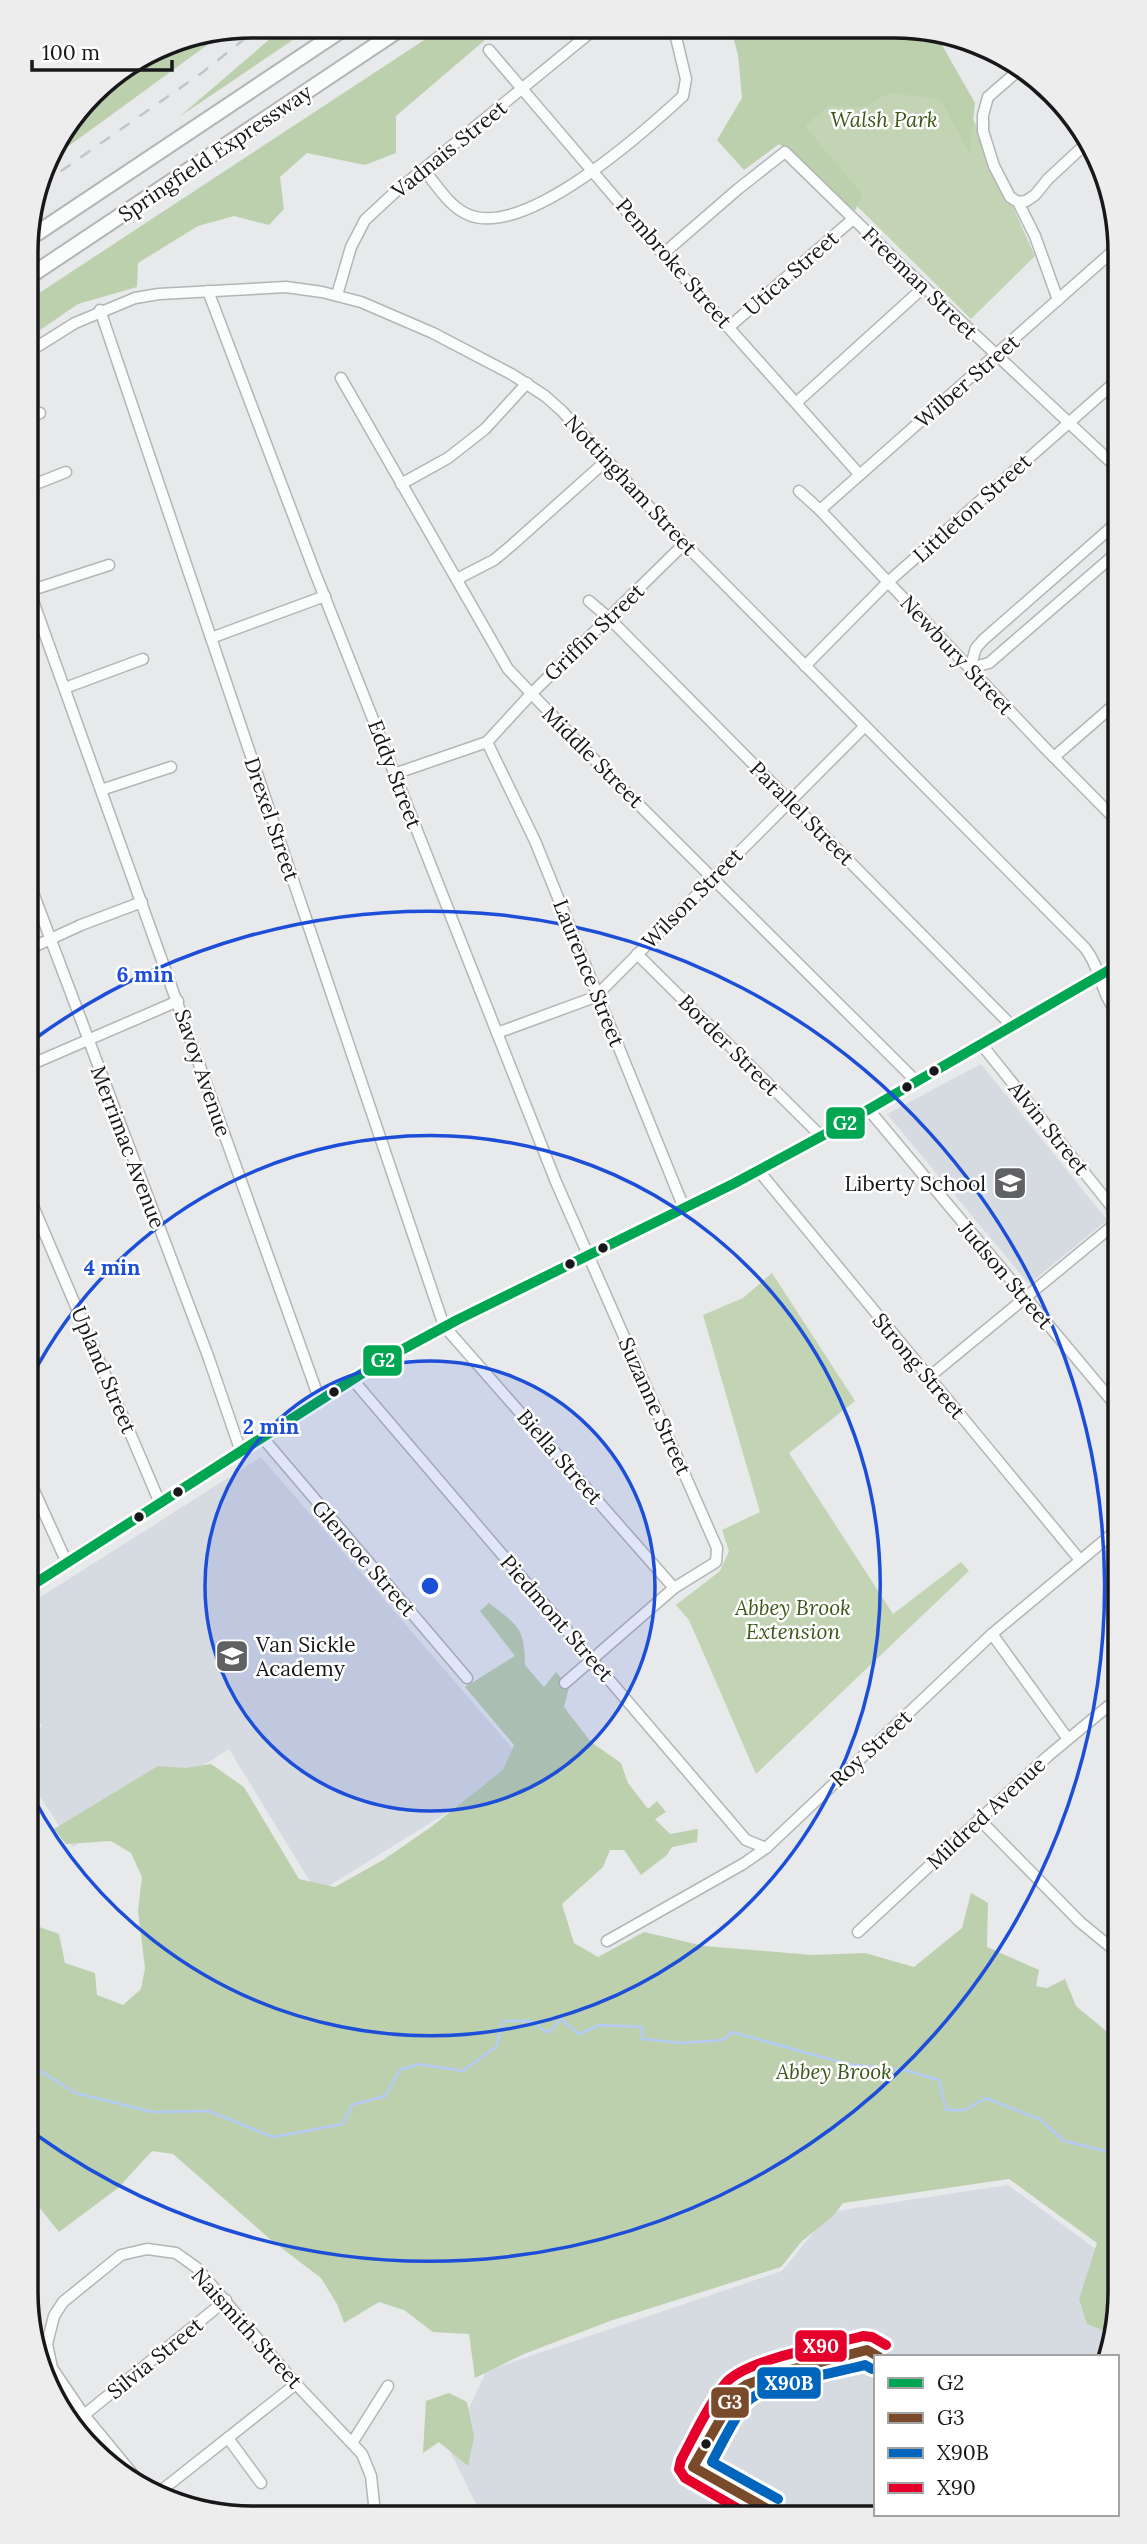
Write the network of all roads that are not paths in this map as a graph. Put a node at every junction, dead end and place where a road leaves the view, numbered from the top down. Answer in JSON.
{"nodes":[{"id":1,"x":584,"y":38,"type":"edge"},
{"id":2,"x":676,"y":38,"type":"edge"},
{"id":3,"x":327,"y":39,"type":"edge"},
{"id":4,"x":385,"y":39,"type":"edge"},
{"id":5,"x":489,"y":50,"type":"dead end"},
{"id":6,"x":1013,"y":75,"type":"edge"},
{"id":7,"x":523,"y":90,"type":"junction"},
{"id":8,"x":1081,"y":148,"type":"edge"},
{"id":9,"x":424,"y":170,"type":"junction"},
{"id":10,"x":593,"y":170,"type":"junction"},
{"id":11,"x":1018,"y":202,"type":"junction"},
{"id":12,"x":853,"y":219,"type":"junction"},
{"id":13,"x":40,"y":231,"type":"edge"},
{"id":14,"x":663,"y":254,"type":"junction"},
{"id":15,"x":1108,"y":256,"type":"edge"},
{"id":16,"x":39,"y":270,"type":"edge"},
{"id":17,"x":924,"y":287,"type":"junction"},
{"id":18,"x":208,"y":291,"type":"junction"},
{"id":19,"x":337,"y":295,"type":"junction"},
{"id":20,"x":1059,"y":300,"type":"junction"},
{"id":21,"x":100,"y":310,"type":"junction"},
{"id":22,"x":729,"y":327,"type":"junction"},
{"id":23,"x":39,"y":346,"type":"edge"},
{"id":24,"x":996,"y":355,"type":"junction"},
{"id":25,"x":341,"y":378,"type":"dead end"},
{"id":26,"x":527,"y":383,"type":"junction"},
{"id":27,"x":1108,"y":388,"type":"edge"},
{"id":28,"x":797,"y":402,"type":"junction"},
{"id":29,"x":1068,"y":422,"type":"junction"},
{"id":30,"x":1108,"y":459,"type":"edge"},
{"id":31,"x":607,"y":460,"type":"junction"},
{"id":32,"x":66,"y":472,"type":"dead end"},
{"id":33,"x":859,"y":474,"type":"junction"},
{"id":34,"x":39,"y":483,"type":"edge"},
{"id":35,"x":401,"y":484,"type":"junction"},
{"id":36,"x":799,"y":491,"type":"dead end"},
{"id":37,"x":820,"y":510,"type":"junction"},
{"id":38,"x":1108,"y":530,"type":"edge"},
{"id":39,"x":684,"y":544,"type":"junction"},
{"id":40,"x":1108,"y":560,"type":"edge"},
{"id":41,"x":109,"y":565,"type":"dead end"},
{"id":42,"x":1056,"y":578,"type":"junction"},
{"id":43,"x":457,"y":579,"type":"junction"},
{"id":44,"x":888,"y":582,"type":"junction"},
{"id":45,"x":39,"y":586,"type":"edge"},
{"id":46,"x":1042,"y":590,"type":"junction"},
{"id":47,"x":1069,"y":594,"type":"junction"},
{"id":48,"x":324,"y":596,"type":"junction"},
{"id":49,"x":589,"y":601,"type":"dead end"},
{"id":50,"x":1055,"y":606,"type":"junction"},
{"id":51,"x":39,"y":616,"type":"edge"},
{"id":52,"x":609,"y":618,"type":"junction"},
{"id":53,"x":212,"y":638,"type":"junction"},
{"id":54,"x":143,"y":659,"type":"dead end"},
{"id":55,"x":805,"y":666,"type":"junction"},
{"id":56,"x":970,"y":668,"type":"junction"},
{"id":57,"x":65,"y":688,"type":"junction"},
{"id":58,"x":531,"y":694,"type":"junction"},
{"id":59,"x":1108,"y":710,"type":"edge"},
{"id":60,"x":865,"y":726,"type":"junction"},
{"id":61,"x":487,"y":742,"type":"junction"},
{"id":62,"x":1054,"y":757,"type":"junction"},
{"id":63,"x":171,"y":767,"type":"dead end"},
{"id":64,"x":394,"y":774,"type":"junction"},
{"id":65,"x":101,"y":790,"type":"junction"},
{"id":66,"x":790,"y":800,"type":"junction"},
{"id":67,"x":1108,"y":812,"type":"edge"},
{"id":68,"x":712,"y":877,"type":"junction"},
{"id":69,"x":142,"y":902,"type":"junction"},
{"id":70,"x":39,"y":908,"type":"edge"},
{"id":71,"x":51,"y":940,"type":"junction"},
{"id":72,"x":39,"y":945,"type":"edge"},
{"id":73,"x":637,"y":954,"type":"junction"},
{"id":74,"x":1108,"y":972,"type":"edge"},
{"id":75,"x":1100,"y":976,"type":"junction"},
{"id":76,"x":597,"y":995,"type":"junction"},
{"id":77,"x":1108,"y":999,"type":"edge"},
{"id":78,"x":178,"y":1001,"type":"junction"},
{"id":79,"x":1013,"y":1027,"type":"junction"},
{"id":80,"x":497,"y":1033,"type":"junction"},
{"id":81,"x":88,"y":1039,"type":"junction"},
{"id":82,"x":982,"y":1045,"type":"junction"},
{"id":83,"x":39,"y":1061,"type":"edge"},
{"id":84,"x":917,"y":1082,"type":"junction"},
{"id":85,"x":869,"y":1110,"type":"junction"},
{"id":86,"x":821,"y":1136,"type":"junction"},
{"id":87,"x":758,"y":1170,"type":"junction"},
{"id":88,"x":1108,"y":1202,"type":"edge"},
{"id":89,"x":684,"y":1208,"type":"junction"},
{"id":90,"x":39,"y":1219,"type":"edge"},
{"id":91,"x":1108,"y":1230,"type":"edge"},
{"id":92,"x":589,"y":1254,"type":"junction"},
{"id":93,"x":1025,"y":1298,"type":"junction"},
{"id":94,"x":444,"y":1326,"type":"junction"},
{"id":95,"x":929,"y":1377,"type":"junction"},
{"id":96,"x":353,"y":1380,"type":"junction"},
{"id":97,"x":1108,"y":1396,"type":"edge"},
{"id":98,"x":320,"y":1401,"type":"junction"},
{"id":99,"x":262,"y":1437,"type":"junction"},
{"id":100,"x":241,"y":1452,"type":"junction"},
{"id":101,"x":38,"y":1500,"type":"edge"},
{"id":102,"x":160,"y":1503,"type":"junction"},
{"id":103,"x":1108,"y":1537,"type":"edge"},
{"id":104,"x":1080,"y":1560,"type":"junction"},
{"id":105,"x":67,"y":1563,"type":"junction"},
{"id":106,"x":38,"y":1582,"type":"edge"},
{"id":107,"x":674,"y":1588,"type":"junction"},
{"id":108,"x":992,"y":1634,"type":"junction"},
{"id":109,"x":592,"y":1659,"type":"junction"},
{"id":110,"x":467,"y":1678,"type":"dead end"},
{"id":111,"x":565,"y":1684,"type":"dead end"},
{"id":112,"x":1108,"y":1709,"type":"edge"},
{"id":113,"x":1068,"y":1739,"type":"junction"},
{"id":114,"x":979,"y":1819,"type":"junction"},
{"id":115,"x":766,"y":1848,"type":"junction"},
{"id":116,"x":858,"y":1932,"type":"dead end"},
{"id":117,"x":607,"y":1941,"type":"dead end"},
{"id":118,"x":1108,"y":1945,"type":"edge"},
{"id":119,"x":226,"y":2300,"type":"junction"},
{"id":120,"x":50,"y":2359,"type":"edge"},
{"id":121,"x":55,"y":2372,"type":"edge"},
{"id":122,"x":296,"y":2384,"type":"junction"},
{"id":123,"x":388,"y":2386,"type":"dead end"},
{"id":124,"x":84,"y":2416,"type":"junction"},
{"id":125,"x":228,"y":2438,"type":"junction"},
{"id":126,"x":352,"y":2443,"type":"junction"},
{"id":127,"x":121,"y":2460,"type":"edge"},
{"id":128,"x":261,"y":2483,"type":"dead end"},
{"id":129,"x":166,"y":2487,"type":"edge"},
{"id":130,"x":374,"y":2506,"type":"edge"}],
"edges":[{"from":1,"to":7,"type":"street","name":"Vadnais Street"},
{"from":2,"to":10,"type":"street"},
{"from":3,"to":13,"type":"highway","name":"Springfield Expressway"},
{"from":4,"to":16,"type":"highway","name":"Springfield Expressway"},
{"from":5,"to":7,"type":"street","name":"Pembroke Street"},
{"from":6,"to":11,"type":"street"},
{"from":7,"to":9,"type":"street","name":"Vadnais Street"},
{"from":7,"to":10,"type":"street","name":"Pembroke Street"},
{"from":8,"to":11,"type":"street"},
{"from":9,"to":10,"type":"street"},
{"from":9,"to":19,"type":"street","name":"Vadnais Street"},
{"from":10,"to":14,"type":"street","name":"Pembroke Street"},
{"from":11,"to":20,"type":"street"},
{"from":12,"to":14,"type":"street","name":"Freeman Street"},
{"from":12,"to":17,"type":"street","name":"Freeman Street"},
{"from":12,"to":22,"type":"street","name":"Utica Street"},
{"from":14,"to":22,"type":"street","name":"Pembroke Street"},
{"from":15,"to":20,"type":"street","name":"Wilber Street"},
{"from":17,"to":24,"type":"street","name":"Freeman Street"},
{"from":17,"to":28,"type":"street"},
{"from":18,"to":19,"type":"street","name":"Nottingham Street"},
{"from":18,"to":21,"type":"street","name":"Nottingham Street"},
{"from":18,"to":48,"type":"street","name":"Eddy Street"},
{"from":19,"to":26,"type":"street","name":"Nottingham Street"},
{"from":20,"to":24,"type":"street","name":"Wilber Street"},
{"from":21,"to":23,"type":"street","name":"Nottingham Street"},
{"from":21,"to":53,"type":"street","name":"Drexel Street"},
{"from":22,"to":28,"type":"street","name":"Pembroke Street"},
{"from":24,"to":29,"type":"street","name":"Freeman Street"},
{"from":24,"to":33,"type":"street","name":"Wilber Street"},
{"from":25,"to":35,"type":"street","name":"Middle Street"},
{"from":26,"to":31,"type":"street","name":"Nottingham Street"},
{"from":26,"to":35,"type":"street"},
{"from":27,"to":29,"type":"street","name":"Littleton Street"},
{"from":28,"to":33,"type":"street","name":"Pembroke Street"},
{"from":29,"to":30,"type":"street","name":"Freeman Street"},
{"from":29,"to":44,"type":"street","name":"Littleton Street"},
{"from":31,"to":39,"type":"street","name":"Nottingham Street"},
{"from":31,"to":43,"type":"street"},
{"from":32,"to":34,"type":"street"},
{"from":33,"to":37,"type":"street","name":"Wilber Street"},
{"from":35,"to":43,"type":"street","name":"Middle Street"},
{"from":36,"to":37,"type":"street","name":"Newbury Street"},
{"from":37,"to":44,"type":"street","name":"Newbury Street"},
{"from":38,"to":42,"type":"street"},
{"from":39,"to":52,"type":"street","name":"Griffin Street"},
{"from":39,"to":55,"type":"street","name":"Nottingham Street"},
{"from":40,"to":47,"type":"street"},
{"from":41,"to":45,"type":"street"},
{"from":42,"to":46,"type":"street"},
{"from":42,"to":47,"type":"street"},
{"from":43,"to":58,"type":"street","name":"Middle Street"},
{"from":44,"to":55,"type":"street","name":"Littleton Street"},
{"from":44,"to":56,"type":"street","name":"Newbury Street"},
{"from":46,"to":50,"type":"street"},
{"from":46,"to":56,"type":"street"},
{"from":47,"to":50,"type":"street"},
{"from":48,"to":53,"type":"street"},
{"from":48,"to":64,"type":"street","name":"Eddy Street"},
{"from":49,"to":52,"type":"street","name":"Parallel Street"},
{"from":50,"to":56,"type":"street"},
{"from":51,"to":57,"type":"street","name":"Savoy Avenue"},
{"from":52,"to":58,"type":"street","name":"Griffin Street"},
{"from":52,"to":66,"type":"street","name":"Parallel Street"},
{"from":53,"to":94,"type":"street","name":"Drexel Street"},
{"from":54,"to":57,"type":"street"},
{"from":55,"to":60,"type":"street","name":"Nottingham Street"},
{"from":56,"to":62,"type":"street","name":"Newbury Street"},
{"from":57,"to":65,"type":"street","name":"Savoy Avenue"},
{"from":58,"to":61,"type":"street","name":"Griffin Street"},
{"from":58,"to":68,"type":"street","name":"Middle Street"},
{"from":59,"to":62,"type":"street"},
{"from":60,"to":66,"type":"street","name":"Wilson Street"},
{"from":60,"to":75,"type":"street","name":"Nottingham Street"},
{"from":61,"to":64,"type":"street","name":"Griffin Street"},
{"from":61,"to":76,"type":"street","name":"Laurence Street"},
{"from":62,"to":67,"type":"street","name":"Newbury Street"},
{"from":63,"to":65,"type":"street"},
{"from":64,"to":80,"type":"street","name":"Eddy Street"},
{"from":65,"to":69,"type":"street","name":"Savoy Avenue"},
{"from":66,"to":68,"type":"street","name":"Wilson Street"},
{"from":66,"to":79,"type":"street","name":"Parallel Street"},
{"from":68,"to":73,"type":"street","name":"Wilson Street"},
{"from":68,"to":84,"type":"street","name":"Middle Street"},
{"from":69,"to":71,"type":"street"},
{"from":69,"to":78,"type":"street","name":"Savoy Avenue"},
{"from":70,"to":71,"type":"street","name":"Merrimac Avenue"},
{"from":71,"to":72,"type":"street"},
{"from":71,"to":81,"type":"street","name":"Merrimac Avenue"},
{"from":73,"to":76,"type":"street","name":"Wilson Street"},
{"from":73,"to":86,"type":"street","name":"Border Street"},
{"from":74,"to":75,"type":"main road"},
{"from":75,"to":77,"type":"street","name":"Nottingham Street"},
{"from":75,"to":79,"type":"main road"},
{"from":76,"to":80,"type":"street","name":"Wilson Street"},
{"from":76,"to":89,"type":"street","name":"Laurence Street"},
{"from":78,"to":81,"type":"street"},
{"from":78,"to":98,"type":"street","name":"Savoy Avenue"},
{"from":79,"to":82,"type":"main road"},
{"from":80,"to":92,"type":"street","name":"Eddy Street"},
{"from":81,"to":83,"type":"street"},
{"from":81,"to":100,"type":"street","name":"Merrimac Avenue"},
{"from":82,"to":84,"type":"main road"},
{"from":82,"to":88,"type":"street","name":"Alvin Street"},
{"from":84,"to":85,"type":"main road"},
{"from":85,"to":86,"type":"main road"},
{"from":85,"to":93,"type":"street","name":"Judson Street"},
{"from":86,"to":87,"type":"main road"},
{"from":87,"to":89,"type":"main road"},
{"from":87,"to":95,"type":"street","name":"Strong Street"},
{"from":89,"to":92,"type":"main road"},
{"from":90,"to":102,"type":"street","name":"Upland Street"},
{"from":91,"to":93,"type":"street"},
{"from":92,"to":94,"type":"main road"},
{"from":92,"to":107,"type":"street","name":"Suzanne Street"},
{"from":93,"to":95,"type":"street"},
{"from":93,"to":97,"type":"street","name":"Judson Street"},
{"from":94,"to":96,"type":"main road"},
{"from":94,"to":107,"type":"street","name":"Biella Street"},
{"from":95,"to":104,"type":"street","name":"Strong Street"},
{"from":96,"to":98,"type":"main road"},
{"from":96,"to":109,"type":"street","name":"Piedmont Street"},
{"from":98,"to":99,"type":"main road"},
{"from":99,"to":100,"type":"main road"},
{"from":99,"to":110,"type":"street","name":"Glencoe Street"},
{"from":100,"to":102,"type":"main road"},
{"from":101,"to":105,"type":"street"},
{"from":102,"to":105,"type":"main road"},
{"from":103,"to":104,"type":"street","name":"Roy Street"},
{"from":104,"to":108,"type":"street","name":"Roy Street"},
{"from":105,"to":106,"type":"main road"},
{"from":107,"to":109,"type":"street"},
{"from":108,"to":113,"type":"street"},
{"from":108,"to":115,"type":"street","name":"Roy Street"},
{"from":109,"to":111,"type":"street"},
{"from":109,"to":115,"type":"street","name":"Piedmont Street"},
{"from":112,"to":113,"type":"street","name":"Mildred Avenue"},
{"from":113,"to":114,"type":"street","name":"Mildred Avenue"},
{"from":114,"to":116,"type":"street","name":"Mildred Avenue"},
{"from":114,"to":118,"type":"street"},
{"from":115,"to":117,"type":"street","name":"Roy Street"},
{"from":119,"to":120,"type":"street","name":"Naismith Street"},
{"from":119,"to":122,"type":"street","name":"Naismith Street"},
{"from":119,"to":124,"type":"street","name":"Silvia Street"},
{"from":121,"to":124,"type":"street","name":"Naismith Street"},
{"from":122,"to":125,"type":"street"},
{"from":122,"to":126,"type":"street","name":"Naismith Street"},
{"from":123,"to":126,"type":"street"},
{"from":124,"to":127,"type":"street","name":"Naismith Street"},
{"from":125,"to":128,"type":"street"},
{"from":125,"to":129,"type":"street"},
{"from":126,"to":130,"type":"street","name":"Naismith Street"}]}
